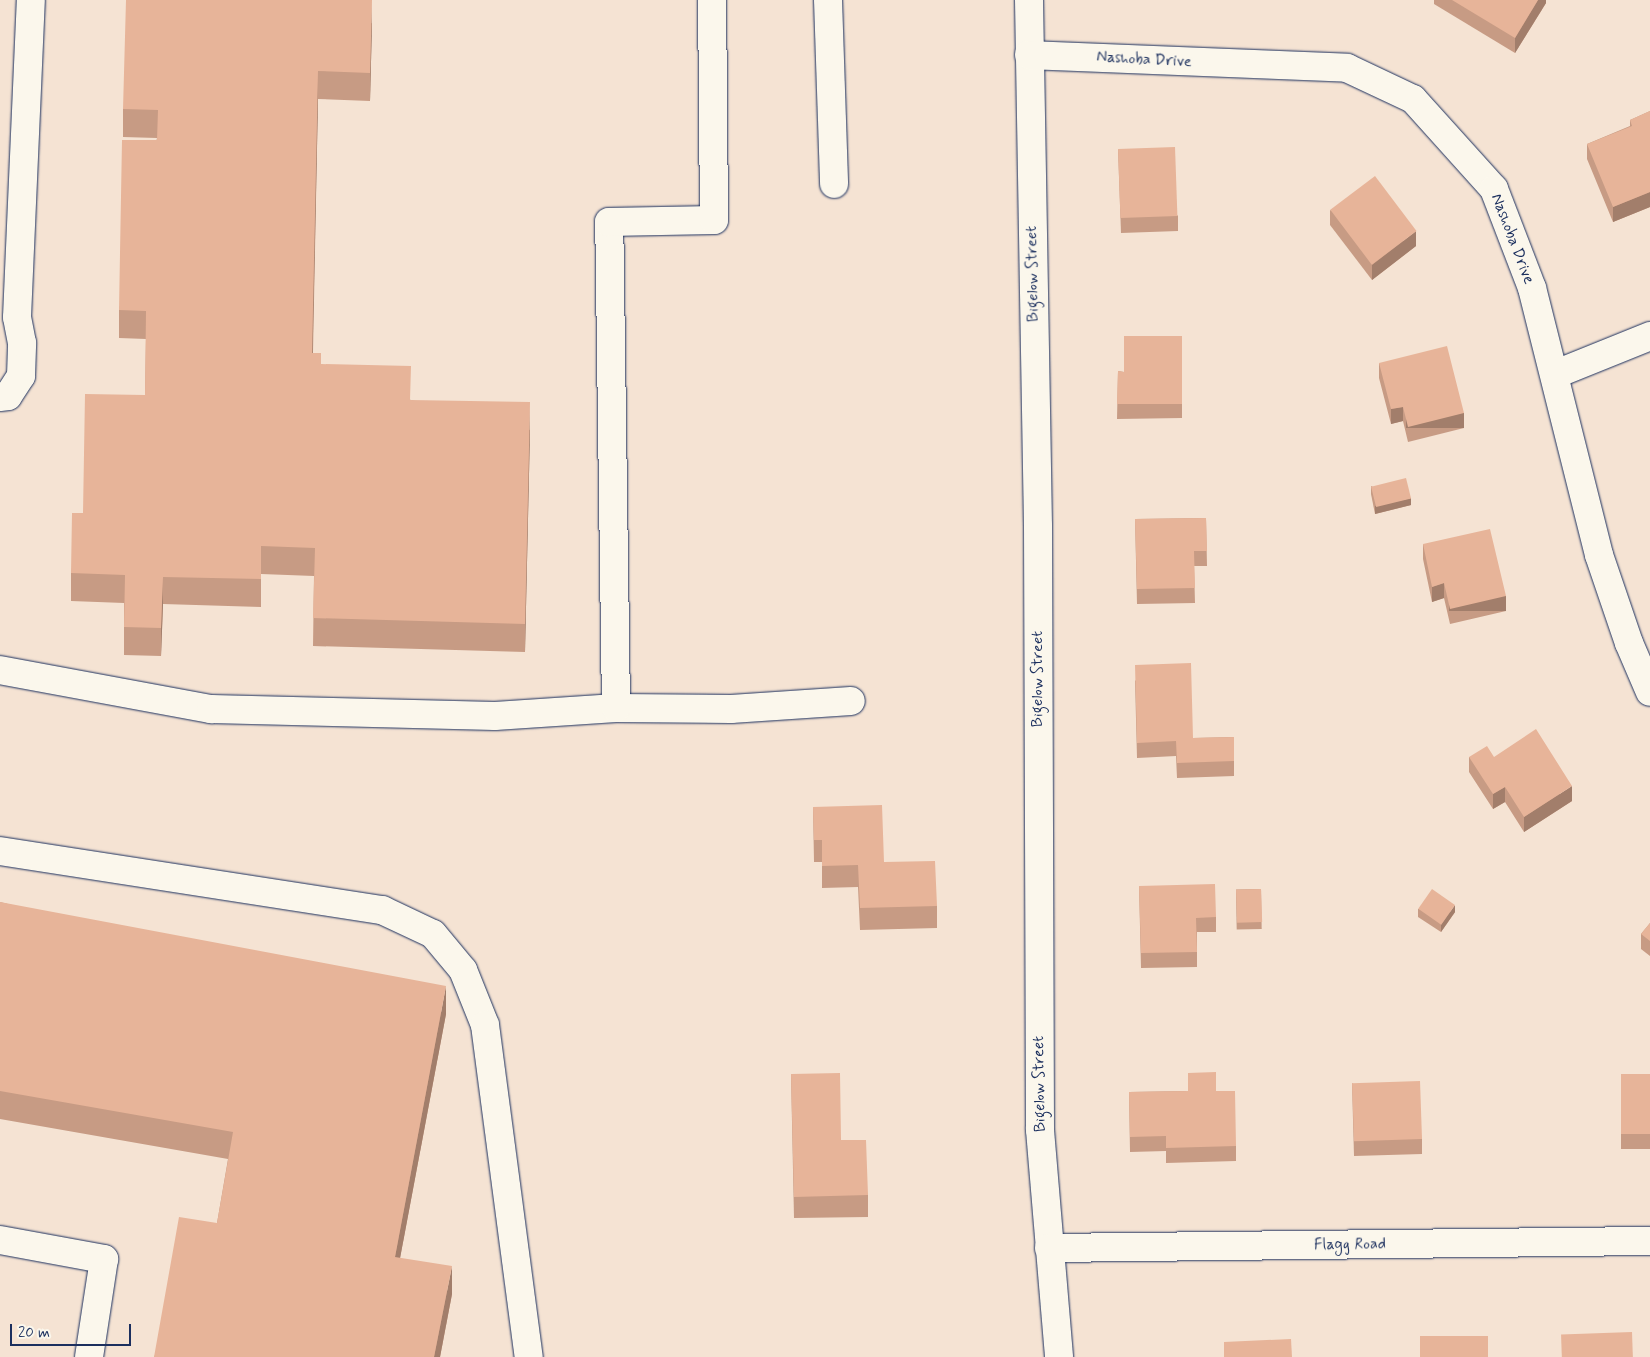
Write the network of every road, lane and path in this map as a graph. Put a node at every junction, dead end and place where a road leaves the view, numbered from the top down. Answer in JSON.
{"nodes":[{"id":1,"x":31,"y":0,"type":"edge"},
{"id":2,"x":712,"y":0,"type":"edge"},
{"id":3,"x":828,"y":0,"type":"edge"},
{"id":4,"x":1028,"y":0,"type":"edge"},
{"id":5,"x":1030,"y":55,"type":"junction"},
{"id":6,"x":834,"y":184,"type":"dead end"},
{"id":7,"x":9,"y":315,"type":"edge"},
{"id":8,"x":1650,"y":336,"type":"edge"},
{"id":9,"x":1556,"y":374,"type":"junction"},
{"id":10,"x":0,"y":397,"type":"edge"},
{"id":11,"x":0,"y":670,"type":"edge"},
{"id":12,"x":1650,"y":692,"type":"edge"},
{"id":13,"x":852,"y":701,"type":"dead end"},
{"id":14,"x":616,"y":708,"type":"junction"},
{"id":15,"x":0,"y":851,"type":"edge"},
{"id":16,"x":0,"y":1240,"type":"edge"},
{"id":17,"x":1650,"y":1241,"type":"edge"},
{"id":18,"x":1050,"y":1248,"type":"junction"},
{"id":19,"x":89,"y":1357,"type":"edge"},
{"id":20,"x":528,"y":1357,"type":"edge"},
{"id":21,"x":1059,"y":1357,"type":"edge"}],
"edges":[{"from":1,"to":7,"type":"street"},
{"from":2,"to":14,"type":"street"},
{"from":3,"to":6,"type":"street"},
{"from":4,"to":5,"type":"street","name":"Bigelow Street"},
{"from":5,"to":9,"type":"street","name":"Nashoba Drive"},
{"from":5,"to":18,"type":"street","name":"Bigelow Street"},
{"from":7,"to":10,"type":"street"},
{"from":8,"to":9,"type":"street"},
{"from":9,"to":12,"type":"street","name":"Nashoba Drive"},
{"from":11,"to":14,"type":"street"},
{"from":13,"to":14,"type":"street"},
{"from":15,"to":20,"type":"street"},
{"from":16,"to":19,"type":"street"},
{"from":17,"to":18,"type":"street","name":"Flagg Road"},
{"from":18,"to":21,"type":"street","name":"Bigelow Street"}]}
